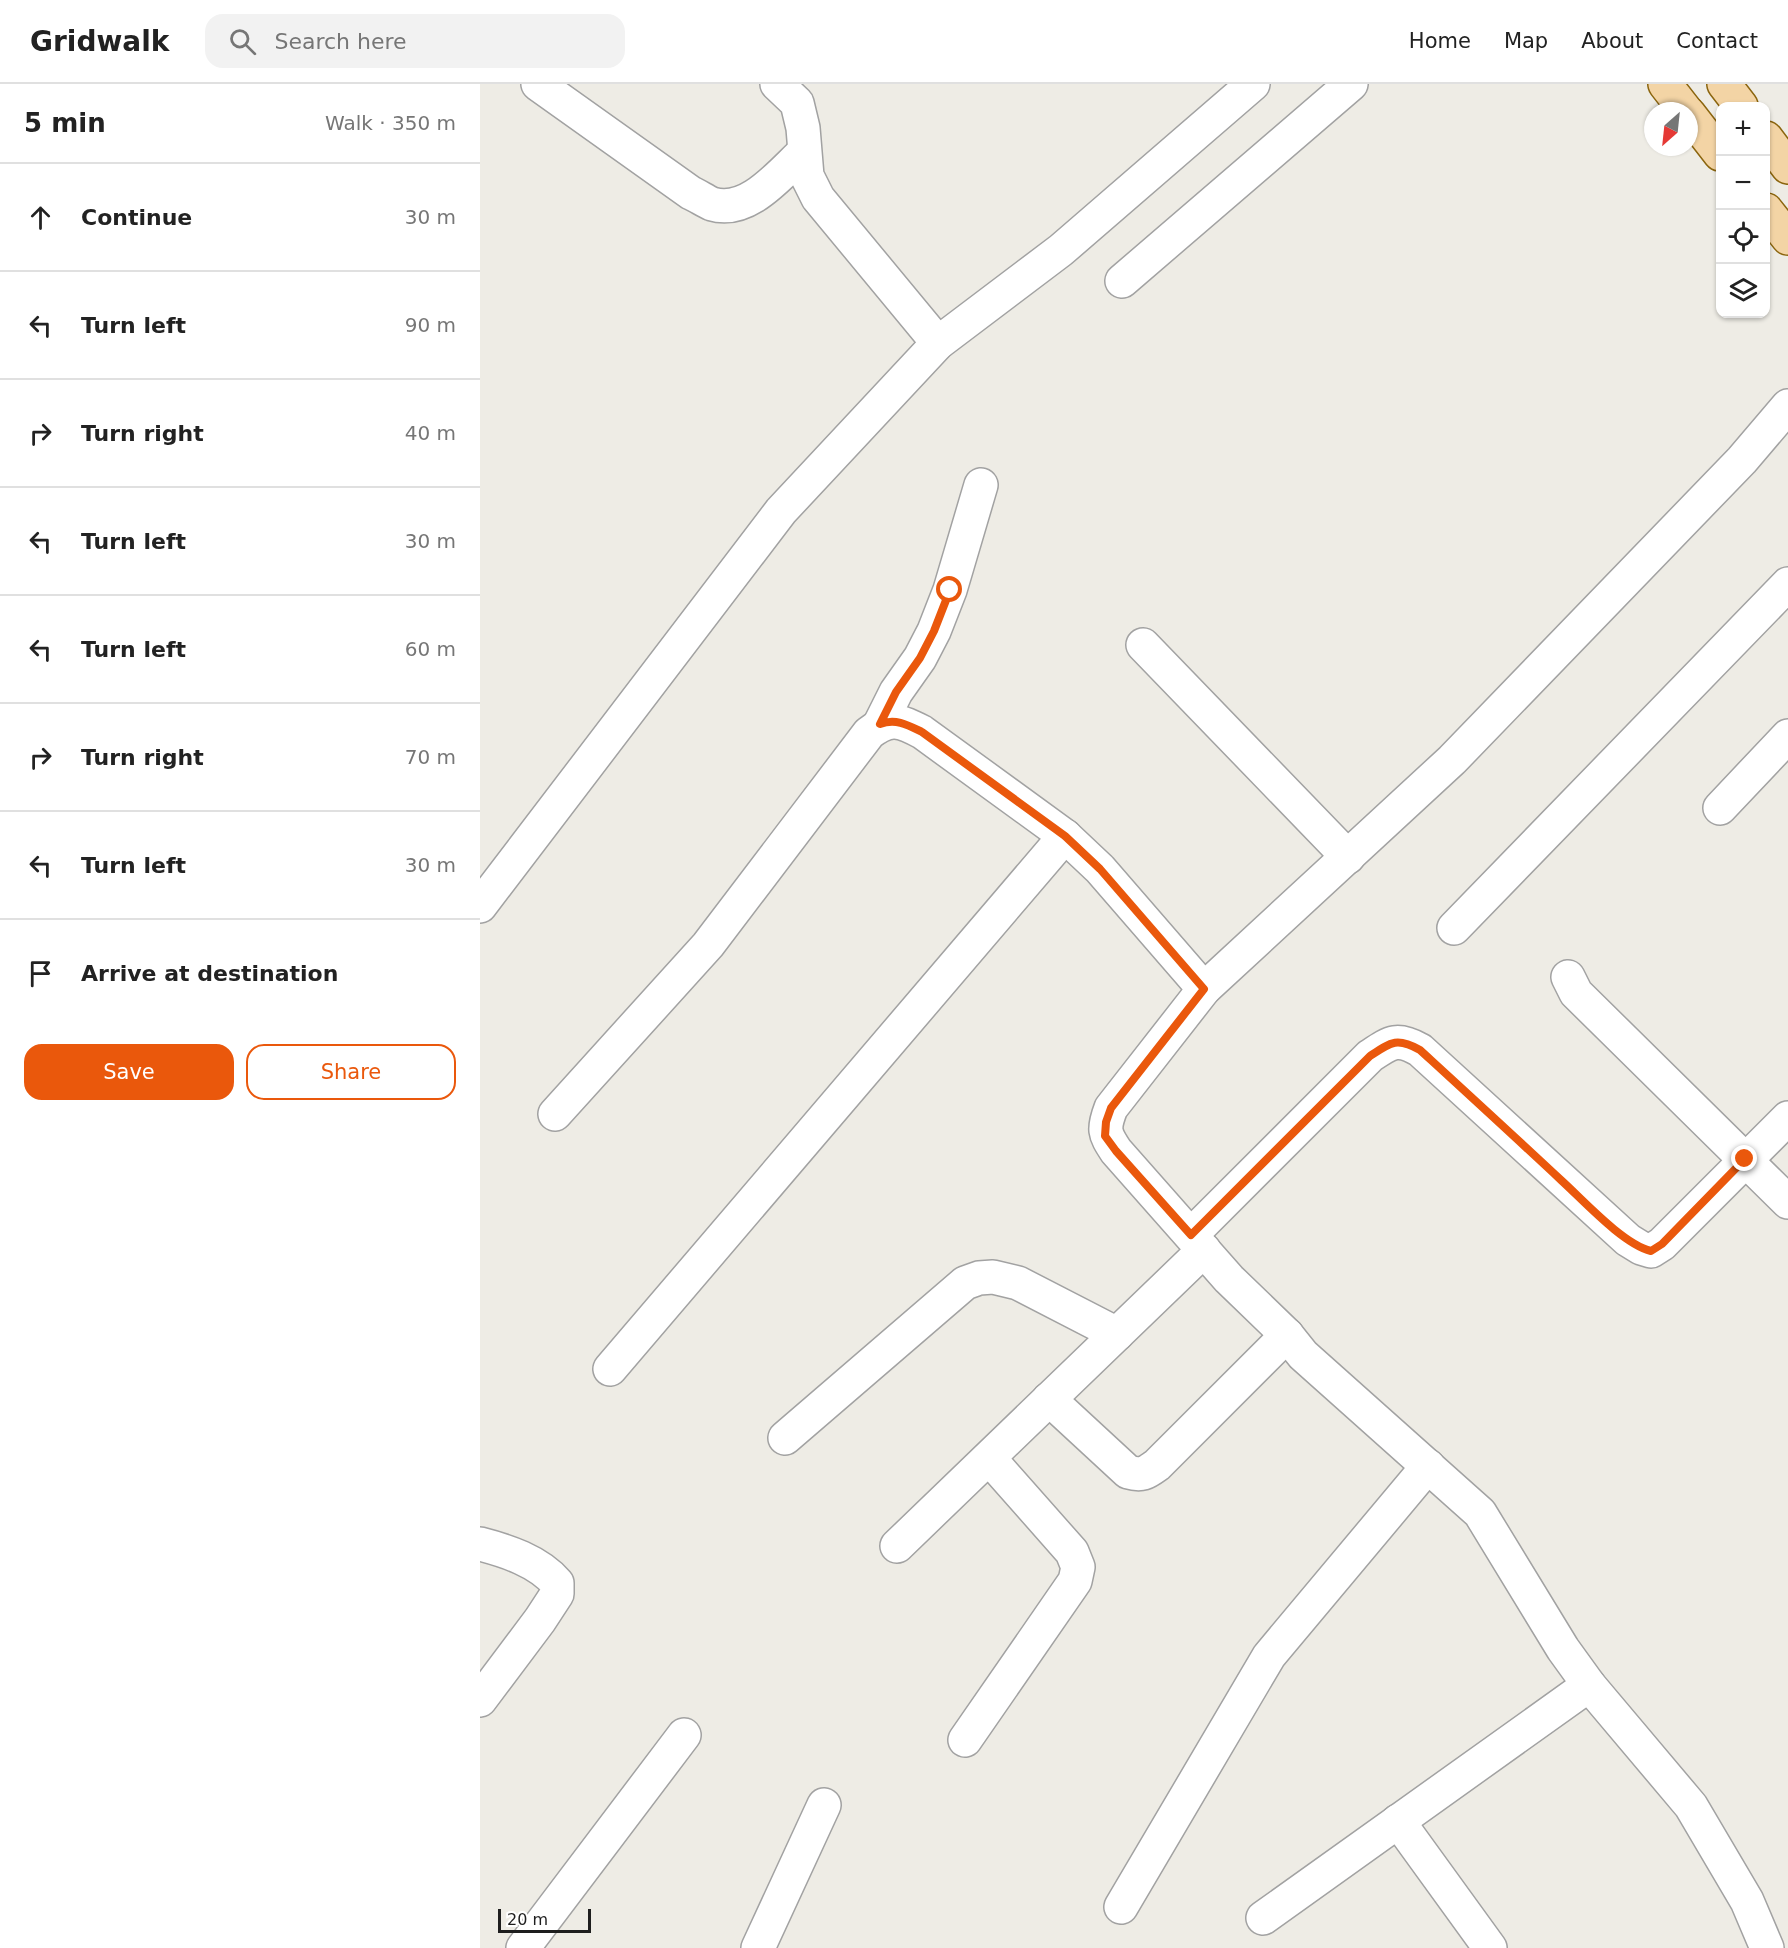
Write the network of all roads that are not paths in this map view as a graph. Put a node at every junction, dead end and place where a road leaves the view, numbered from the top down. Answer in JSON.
{"nodes":[{"id":1,"x":538,"y":84,"type":"edge"},
{"id":2,"x":777,"y":84,"type":"edge"},
{"id":3,"x":1253,"y":84,"type":"edge"},
{"id":4,"x":1351,"y":84,"type":"edge"},
{"id":5,"x":1665,"y":84,"type":"edge"},
{"id":6,"x":1724,"y":84,"type":"edge"},
{"id":7,"x":1679,"y":102,"type":"edge"},
{"id":8,"x":1739,"y":102,"type":"edge"},
{"id":9,"x":1698,"y":126,"type":"edge"},
{"id":10,"x":1770,"y":143,"type":"edge"},
{"id":11,"x":1716,"y":149,"type":"edge"},
{"id":12,"x":804,"y":152,"type":"junction"},
{"id":13,"x":1788,"y":167,"type":"edge"},
{"id":14,"x":1770,"y":215,"type":"edge"},
{"id":15,"x":1788,"y":238,"type":"edge"},
{"id":16,"x":1122,"y":281,"type":"dead end"},
{"id":17,"x":938,"y":344,"type":"junction"},
{"id":18,"x":1788,"y":406,"type":"edge"},
{"id":19,"x":981,"y":485,"type":"dead end"},
{"id":20,"x":1788,"y":584,"type":"edge"},
{"id":21,"x":1143,"y":645,"type":"dead end"},
{"id":22,"x":880,"y":724,"type":"junction"},
{"id":23,"x":1788,"y":736,"type":"edge"},
{"id":24,"x":1720,"y":808,"type":"dead end"},
{"id":25,"x":1065,"y":836,"type":"junction"},
{"id":26,"x":1348,"y":857,"type":"junction"},
{"id":27,"x":480,"y":906,"type":"edge"},
{"id":28,"x":1454,"y":928,"type":"dead end"},
{"id":29,"x":1568,"y":977,"type":"dead end"},
{"id":30,"x":1204,"y":989,"type":"junction"},
{"id":31,"x":555,"y":1114,"type":"dead end"},
{"id":32,"x":1788,"y":1118,"type":"edge"},
{"id":33,"x":1745,"y":1159,"type":"junction"},
{"id":34,"x":1788,"y":1202,"type":"edge"},
{"id":35,"x":1198,"y":1243,"type":"junction"},
{"id":36,"x":1117,"y":1334,"type":"junction"},
{"id":37,"x":1287,"y":1335,"type":"junction"},
{"id":38,"x":610,"y":1369,"type":"dead end"},
{"id":39,"x":1049,"y":1399,"type":"junction"},
{"id":40,"x":785,"y":1438,"type":"dead end"},
{"id":41,"x":988,"y":1458,"type":"junction"},
{"id":42,"x":1428,"y":1466,"type":"junction"},
{"id":43,"x":480,"y":1544,"type":"edge"},
{"id":44,"x":897,"y":1546,"type":"dead end"},
{"id":45,"x":1589,"y":1685,"type":"junction"},
{"id":46,"x":480,"y":1700,"type":"edge"},
{"id":47,"x":684,"y":1735,"type":"dead end"},
{"id":48,"x":965,"y":1740,"type":"dead end"},
{"id":49,"x":824,"y":1805,"type":"dead end"},
{"id":50,"x":1398,"y":1821,"type":"junction"},
{"id":51,"x":1121,"y":1907,"type":"dead end"},
{"id":52,"x":1263,"y":1918,"type":"dead end"},
{"id":53,"x":523,"y":1948,"type":"edge"},
{"id":54,"x":758,"y":1948,"type":"edge"},
{"id":55,"x":1490,"y":1948,"type":"edge"},
{"id":56,"x":1767,"y":1948,"type":"edge"}],
"edges":[{"from":1,"to":12,"type":"street"},
{"from":2,"to":12,"type":"street"},
{"from":3,"to":17,"type":"street"},
{"from":4,"to":16,"type":"street"},
{"from":5,"to":7,"type":"main road"},
{"from":6,"to":8,"type":"main road"},
{"from":9,"to":11,"type":"main road"},
{"from":10,"to":13,"type":"main road"},
{"from":12,"to":17,"type":"street"},
{"from":14,"to":15,"type":"main road"},
{"from":17,"to":27,"type":"street"},
{"from":18,"to":26,"type":"street"},
{"from":19,"to":22,"type":"street"},
{"from":20,"to":28,"type":"street"},
{"from":21,"to":26,"type":"street"},
{"from":22,"to":25,"type":"street"},
{"from":22,"to":31,"type":"street"},
{"from":23,"to":24,"type":"street"},
{"from":25,"to":30,"type":"street"},
{"from":25,"to":38,"type":"street"},
{"from":26,"to":30,"type":"street"},
{"from":29,"to":33,"type":"street"},
{"from":30,"to":35,"type":"street"},
{"from":32,"to":33,"type":"street"},
{"from":33,"to":34,"type":"street"},
{"from":33,"to":35,"type":"street"},
{"from":35,"to":36,"type":"street"},
{"from":35,"to":37,"type":"street"},
{"from":36,"to":39,"type":"street"},
{"from":36,"to":40,"type":"street"},
{"from":37,"to":39,"type":"street"},
{"from":37,"to":42,"type":"street"},
{"from":39,"to":41,"type":"street"},
{"from":41,"to":44,"type":"street"},
{"from":41,"to":48,"type":"street"},
{"from":42,"to":45,"type":"street"},
{"from":42,"to":51,"type":"street"},
{"from":43,"to":46,"type":"street"},
{"from":45,"to":50,"type":"street"},
{"from":45,"to":56,"type":"street"},
{"from":47,"to":53,"type":"street"},
{"from":49,"to":54,"type":"street"},
{"from":50,"to":52,"type":"street"},
{"from":50,"to":55,"type":"street"}]}
